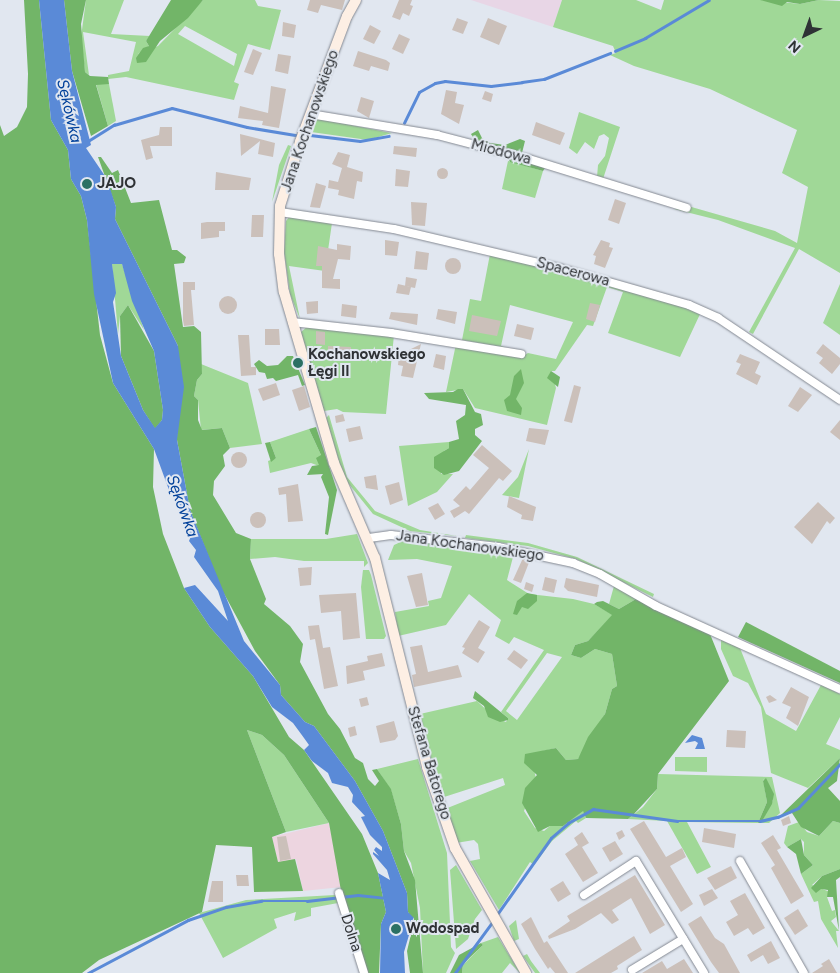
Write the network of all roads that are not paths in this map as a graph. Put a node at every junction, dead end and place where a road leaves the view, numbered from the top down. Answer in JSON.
{"nodes":[{"id":1,"x":356,"y":0,"type":"edge"},
{"id":2,"x":310,"y":114,"type":"junction"},
{"id":3,"x":687,"y":208,"type":"dead end"},
{"id":4,"x":280,"y":212,"type":"junction"},
{"id":5,"x":292,"y":322,"type":"junction"},
{"id":6,"x":521,"y":354,"type":"dead end"},
{"id":7,"x":840,"y":400,"type":"edge"},
{"id":8,"x":369,"y":538,"type":"junction"},
{"id":9,"x":840,"y":689,"type":"edge"},
{"id":10,"x":740,"y":861,"type":"dead end"},
{"id":11,"x":339,"y":893,"type":"dead end"},
{"id":12,"x":584,"y":895,"type":"dead end"},
{"id":13,"x":683,"y":939,"type":"junction"},
{"id":14,"x":632,"y":970,"type":"dead end"},
{"id":15,"x":364,"y":973,"type":"edge"},
{"id":16,"x":526,"y":973,"type":"edge"},
{"id":17,"x":704,"y":973,"type":"edge"},
{"id":18,"x":804,"y":973,"type":"edge"}],
"edges":[{"from":1,"to":2,"type":"street","name":"Jana Kochanowskiego"},
{"from":2,"to":3,"type":"street","name":"Miodowa"},
{"from":2,"to":4,"type":"street","name":"Jana Kochanowskiego"},
{"from":4,"to":5,"type":"street","name":"Jana Kochanowskiego"},
{"from":4,"to":7,"type":"street","name":"Spacerowa"},
{"from":5,"to":6,"type":"street"},
{"from":5,"to":8,"type":"street","name":"Jana Kochanowskiego"},
{"from":8,"to":9,"type":"street","name":"Jana Kochanowskiego"},
{"from":8,"to":16,"type":"street","name":"Stefana Batorego"},
{"from":10,"to":18,"type":"street"},
{"from":11,"to":15,"type":"street","name":"Dolna"},
{"from":12,"to":13,"type":"street"},
{"from":13,"to":14,"type":"street"},
{"from":13,"to":17,"type":"street"}]}
